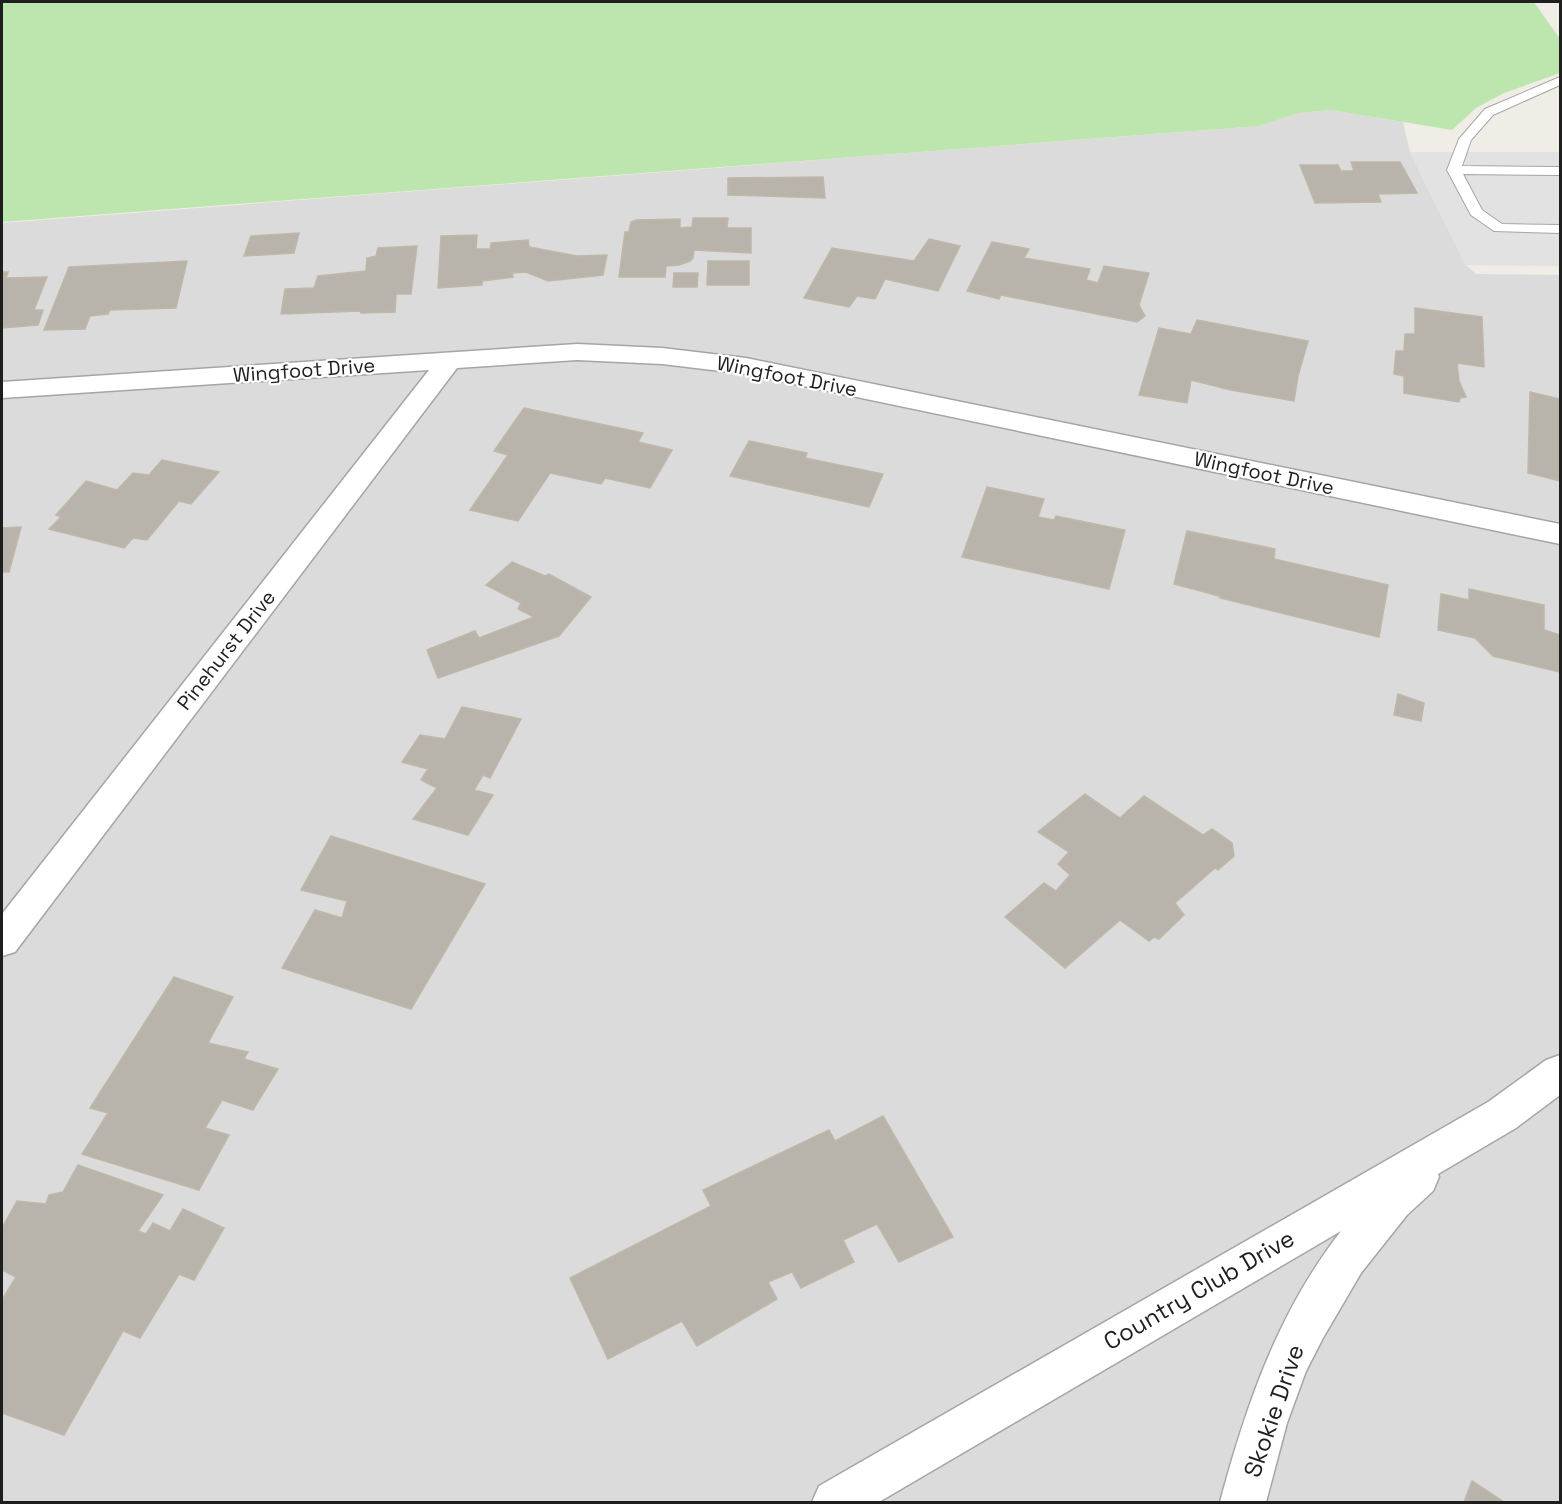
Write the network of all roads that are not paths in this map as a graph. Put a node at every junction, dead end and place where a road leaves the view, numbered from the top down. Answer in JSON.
{"nodes":[{"id":1,"x":1560,"y":81,"type":"edge"},
{"id":2,"x":1454,"y":170,"type":"junction"},
{"id":3,"x":1560,"y":171,"type":"edge"},
{"id":4,"x":1560,"y":229,"type":"edge"},
{"id":5,"x":450,"y":360,"type":"junction"},
{"id":6,"x":2,"y":390,"type":"edge"},
{"id":7,"x":1560,"y":534,"type":"edge"},
{"id":8,"x":2,"y":941,"type":"edge"},
{"id":9,"x":1560,"y":1073,"type":"edge"},
{"id":10,"x":1472,"y":1132,"type":"junction"},
{"id":11,"x":835,"y":1503,"type":"edge"},
{"id":12,"x":1243,"y":1503,"type":"edge"}],
"edges":[{"from":1,"to":2,"type":"lane"},
{"from":2,"to":3,"type":"lane"},
{"from":2,"to":4,"type":"lane"},
{"from":5,"to":6,"type":"street","name":"Wingfoot Drive"},
{"from":5,"to":7,"type":"street","name":"Wingfoot Drive"},
{"from":5,"to":8,"type":"street","name":"Pinehurst Drive"},
{"from":9,"to":10,"type":"street","name":"Country Club Drive"},
{"from":10,"to":11,"type":"street","name":"Country Club Drive"},
{"from":10,"to":12,"type":"street","name":"Skokie Drive"}]}
